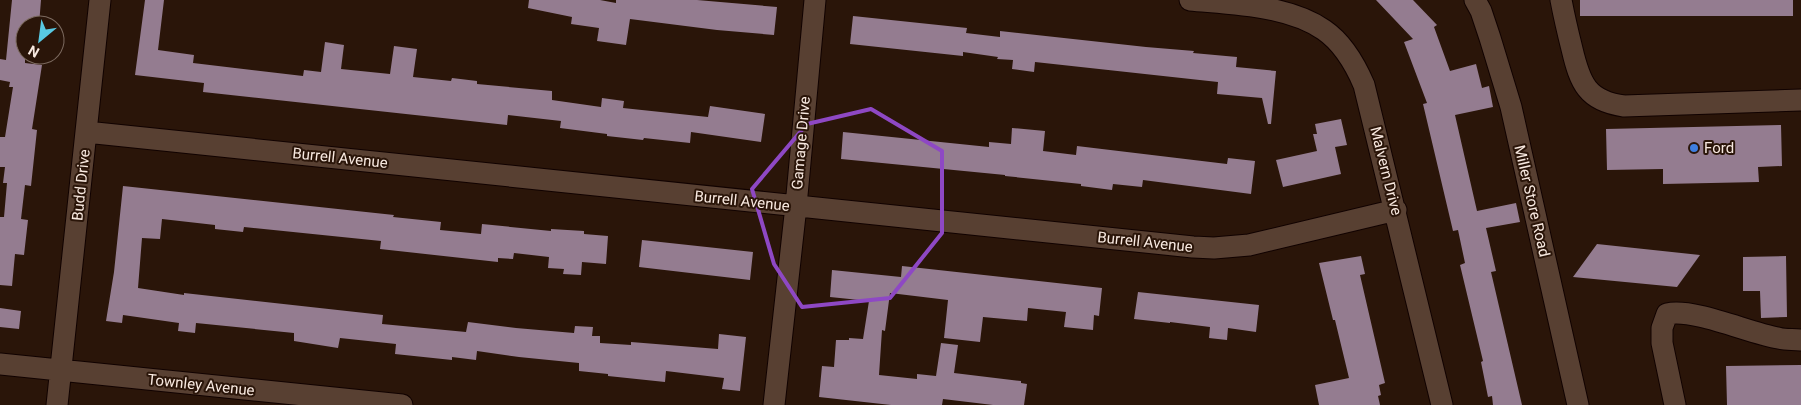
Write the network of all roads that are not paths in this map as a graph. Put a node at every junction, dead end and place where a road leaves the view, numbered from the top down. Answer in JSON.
{"nodes":[{"id":1,"x":100,"y":0,"type":"edge"},
{"id":2,"x":815,"y":0,"type":"edge"},
{"id":3,"x":1190,"y":0,"type":"edge"},
{"id":4,"x":1475,"y":0,"type":"edge"},
{"id":5,"x":1561,"y":0,"type":"edge"},
{"id":6,"x":1801,"y":100,"type":"edge"},
{"id":7,"x":86,"y":132,"type":"junction"},
{"id":8,"x":796,"y":206,"type":"junction"},
{"id":9,"x":1396,"y":210,"type":"junction"},
{"id":10,"x":1801,"y":340,"type":"edge"},
{"id":11,"x":0,"y":364,"type":"edge"},
{"id":12,"x":61,"y":371,"type":"junction"},
{"id":13,"x":57,"y":405,"type":"edge"},
{"id":14,"x":402,"y":405,"type":"edge"},
{"id":15,"x":774,"y":405,"type":"edge"},
{"id":16,"x":1442,"y":405,"type":"edge"},
{"id":17,"x":1578,"y":405,"type":"edge"},
{"id":18,"x":1675,"y":405,"type":"edge"}],
"edges":[{"from":1,"to":7,"type":"street","name":"Budd Drive"},
{"from":2,"to":8,"type":"street","name":"Gamage Drive"},
{"from":3,"to":9,"type":"street","name":"Malvern Drive"},
{"from":4,"to":17,"type":"street","name":"Miller Store Road"},
{"from":5,"to":6,"type":"street"},
{"from":7,"to":8,"type":"street","name":"Burrell Avenue"},
{"from":7,"to":12,"type":"street","name":"Budd Drive"},
{"from":8,"to":9,"type":"street","name":"Burrell Avenue"},
{"from":8,"to":15,"type":"street","name":"Gamage Drive"},
{"from":9,"to":16,"type":"street","name":"Malvern Drive"},
{"from":10,"to":18,"type":"street"},
{"from":11,"to":12,"type":"street","name":"Townley Avenue"},
{"from":12,"to":13,"type":"street","name":"Budd Drive"},
{"from":12,"to":14,"type":"street","name":"Townley Avenue"}]}
